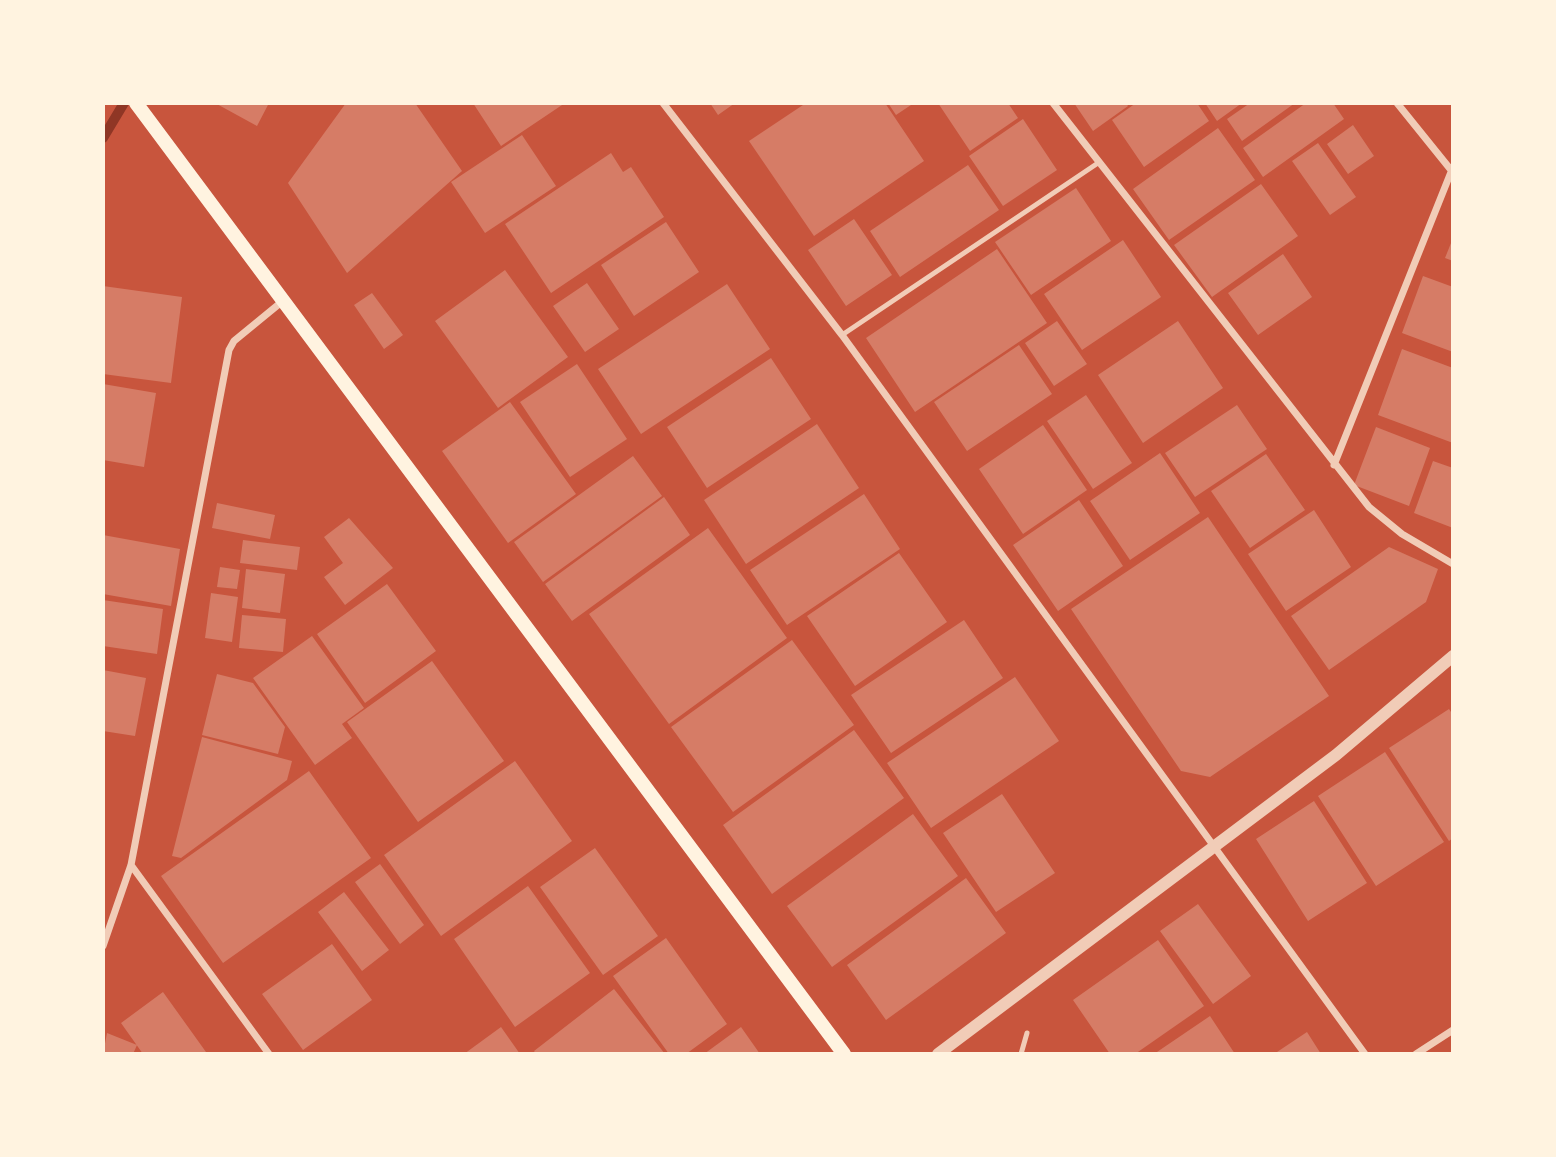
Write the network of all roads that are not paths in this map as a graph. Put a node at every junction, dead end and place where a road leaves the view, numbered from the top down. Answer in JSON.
{"nodes":[{"id":1,"x":136,"y":103,"type":"edge"},
{"id":2,"x":663,"y":103,"type":"edge"},
{"id":3,"x":1053,"y":103,"type":"edge"},
{"id":4,"x":1396,"y":103,"type":"edge"},
{"id":5,"x":1098,"y":163,"type":"junction"},
{"id":6,"x":1452,"y":169,"type":"edge"},
{"id":7,"x":284,"y":300,"type":"junction"},
{"id":8,"x":842,"y":335,"type":"junction"},
{"id":9,"x":1334,"y":465,"type":"junction"},
{"id":10,"x":1453,"y":564,"type":"edge"},
{"id":11,"x":1453,"y":656,"type":"edge"},
{"id":12,"x":1213,"y":845,"type":"junction"},
{"id":13,"x":131,"y":865,"type":"junction"},
{"id":14,"x":103,"y":946,"type":"edge"},
{"id":15,"x":1453,"y":1030,"type":"edge"},
{"id":16,"x":1027,"y":1032,"type":"dead end"},
{"id":17,"x":269,"y":1054,"type":"edge"},
{"id":18,"x":845,"y":1054,"type":"edge"},
{"id":19,"x":938,"y":1054,"type":"edge"},
{"id":20,"x":1021,"y":1054,"type":"edge"},
{"id":21,"x":1365,"y":1054,"type":"edge"},
{"id":22,"x":1416,"y":1054,"type":"edge"}],
"edges":[{"from":1,"to":7,"type":"main road"},
{"from":2,"to":8,"type":"street"},
{"from":3,"to":5,"type":"street"},
{"from":4,"to":6,"type":"street"},
{"from":5,"to":8,"type":"lane"},
{"from":5,"to":9,"type":"street"},
{"from":6,"to":9,"type":"street"},
{"from":7,"to":13,"type":"street"},
{"from":7,"to":18,"type":"main road"},
{"from":8,"to":12,"type":"street"},
{"from":9,"to":10,"type":"street"},
{"from":11,"to":12,"type":"street"},
{"from":12,"to":19,"type":"street"},
{"from":12,"to":21,"type":"street"},
{"from":13,"to":14,"type":"street"},
{"from":13,"to":17,"type":"street"},
{"from":15,"to":22,"type":"street"},
{"from":16,"to":20,"type":"lane"}]}
